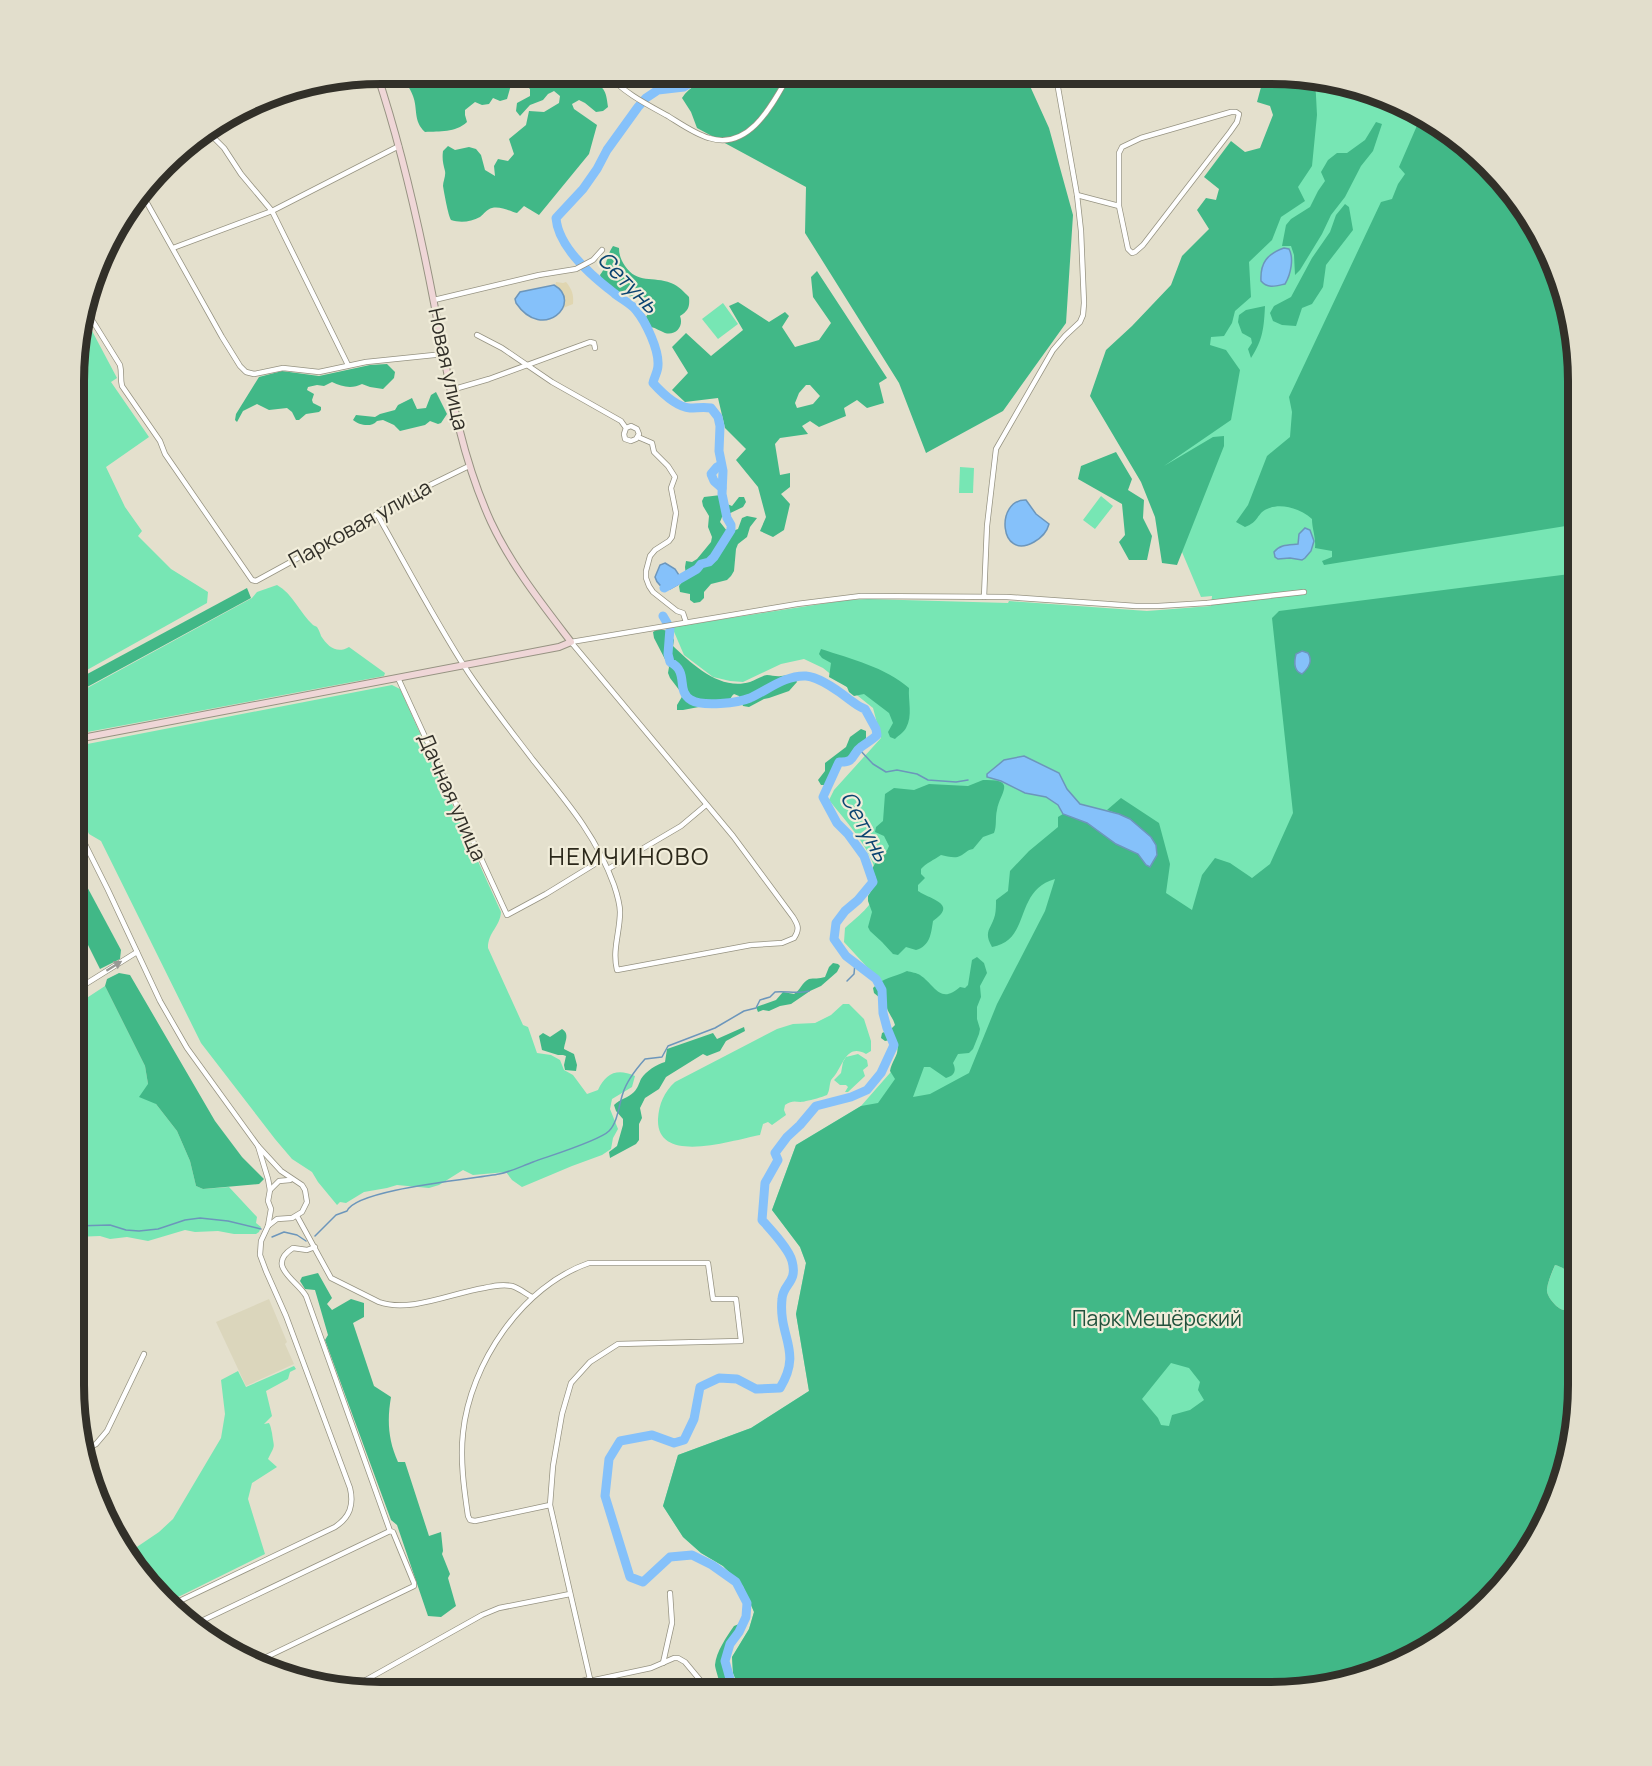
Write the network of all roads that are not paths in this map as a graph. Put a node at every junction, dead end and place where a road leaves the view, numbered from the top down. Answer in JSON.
{"nodes":[{"id":1,"x":380,"y":84,"type":"edge"},
{"id":2,"x":617,"y":84,"type":"edge"},
{"id":3,"x":783,"y":84,"type":"edge"},
{"id":4,"x":1057,"y":84,"type":"edge"},
{"id":5,"x":212,"y":137,"type":"edge"},
{"id":6,"x":399,"y":146,"type":"junction"},
{"id":7,"x":1077,"y":195,"type":"junction"},
{"id":8,"x":145,"y":200,"type":"edge"},
{"id":9,"x":1119,"y":206,"type":"junction"},
{"id":10,"x":272,"y":211,"type":"junction"},
{"id":11,"x":173,"y":248,"type":"junction"},
{"id":12,"x":602,"y":250,"type":"dead end"},
{"id":13,"x":434,"y":300,"type":"junction"},
{"id":14,"x":91,"y":319,"type":"edge"},
{"id":15,"x":477,"y":335,"type":"dead end"},
{"id":16,"x":595,"y":348,"type":"dead end"},
{"id":17,"x":444,"y":354,"type":"junction"},
{"id":18,"x":348,"y":365,"type":"junction"},
{"id":19,"x":528,"y":365,"type":"junction"},
{"id":20,"x":451,"y":390,"type":"junction"},
{"id":21,"x":626,"y":428,"type":"junction"},
{"id":22,"x":638,"y":437,"type":"junction"},
{"id":23,"x":470,"y":466,"type":"junction"},
{"id":24,"x":377,"y":514,"type":"junction"},
{"id":25,"x":1304,"y":592,"type":"dead end"},
{"id":26,"x":984,"y":597,"type":"junction"},
{"id":27,"x":686,"y":622,"type":"junction"},
{"id":28,"x":571,"y":642,"type":"junction"},
{"id":29,"x":465,"y":665,"type":"junction"},
{"id":30,"x":398,"y":678,"type":"junction"},
{"id":31,"x":84,"y":738,"type":"edge"},
{"id":32,"x":706,"y":805,"type":"junction"},
{"id":33,"x":84,"y":842,"type":"edge"},
{"id":34,"x":603,"y":859,"type":"junction"},
{"id":35,"x":608,"y":869,"type":"junction"},
{"id":36,"x":137,"y":952,"type":"junction"},
{"id":37,"x":84,"y":985,"type":"edge"},
{"id":38,"x":258,"y":1146,"type":"junction"},
{"id":39,"x":291,"y":1180,"type":"junction"},
{"id":40,"x":270,"y":1190,"type":"junction"},
{"id":41,"x":271,"y":1209,"type":"junction"},
{"id":42,"x":297,"y":1216,"type":"junction"},
{"id":43,"x":283,"y":1218,"type":"junction"},
{"id":44,"x":268,"y":1226,"type":"junction"},
{"id":45,"x":315,"y":1247,"type":"junction"},
{"id":46,"x":532,"y":1297,"type":"junction"},
{"id":47,"x":144,"y":1354,"type":"dead end"},
{"id":48,"x":91,"y":1447,"type":"edge"},
{"id":49,"x":550,"y":1505,"type":"junction"},
{"id":50,"x":390,"y":1531,"type":"junction"},
{"id":51,"x":670,"y":1593,"type":"dead end"},
{"id":52,"x":570,"y":1594,"type":"junction"},
{"id":53,"x":179,"y":1602,"type":"edge"},
{"id":54,"x":201,"y":1621,"type":"edge"},
{"id":55,"x":265,"y":1658,"type":"edge"},
{"id":56,"x":663,"y":1663,"type":"junction"},
{"id":57,"x":590,"y":1680,"type":"junction"},
{"id":58,"x":364,"y":1681,"type":"edge"},
{"id":59,"x":582,"y":1682,"type":"edge"},
{"id":60,"x":701,"y":1682,"type":"edge"}],
"edges":[{"from":1,"to":6,"type":"street","name":"Новая улица"},
{"from":2,"to":3,"type":"street"},
{"from":4,"to":7,"type":"street"},
{"from":5,"to":10,"type":"street"},
{"from":6,"to":10,"type":"street"},
{"from":6,"to":13,"type":"street","name":"Новая улица"},
{"from":7,"to":9,"type":"street"},
{"from":7,"to":26,"type":"street"},
{"from":8,"to":11,"type":"street"},
{"from":9,"to":9,"type":"street"},
{"from":10,"to":11,"type":"street"},
{"from":10,"to":18,"type":"street"},
{"from":11,"to":18,"type":"street"},
{"from":12,"to":13,"type":"street"},
{"from":13,"to":17,"type":"street","name":"Новая улица"},
{"from":14,"to":24,"type":"street","name":"Парковая улица"},
{"from":15,"to":19,"type":"street"},
{"from":16,"to":19,"type":"street"},
{"from":17,"to":18,"type":"street"},
{"from":17,"to":20,"type":"street","name":"Новая улица"},
{"from":19,"to":20,"type":"street"},
{"from":19,"to":21,"type":"street"},
{"from":20,"to":23,"type":"street","name":"Новая улица"},
{"from":21,"to":22,"type":"street"},
{"from":21,"to":22,"type":"street"},
{"from":22,"to":27,"type":"street"},
{"from":23,"to":24,"type":"street","name":"Парковая улица"},
{"from":23,"to":28,"type":"street","name":"Новая улица"},
{"from":24,"to":29,"type":"street"},
{"from":25,"to":26,"type":"street"},
{"from":26,"to":27,"type":"street"},
{"from":27,"to":28,"type":"street"},
{"from":28,"to":29,"type":"street"},
{"from":28,"to":32,"type":"street"},
{"from":29,"to":30,"type":"street"},
{"from":29,"to":34,"type":"street"},
{"from":30,"to":31,"type":"street"},
{"from":30,"to":34,"type":"street","name":"Дачная улица"},
{"from":32,"to":35,"type":"street"},
{"from":32,"to":35,"type":"street"},
{"from":33,"to":36,"type":"street"},
{"from":34,"to":35,"type":"street"},
{"from":37,"to":36,"type":"street","one_way":true},
{"from":36,"to":38,"type":"street"},
{"from":38,"to":39,"type":"street"},
{"from":38,"to":40,"type":"street"},
{"from":39,"to":40,"type":"street"},
{"from":39,"to":42,"type":"street"},
{"from":40,"to":41,"type":"street"},
{"from":41,"to":43,"type":"street"},
{"from":41,"to":44,"type":"street"},
{"from":42,"to":43,"type":"street"},
{"from":42,"to":45,"type":"street"},
{"from":43,"to":44,"type":"street"},
{"from":44,"to":53,"type":"street"},
{"from":45,"to":46,"type":"street"},
{"from":45,"to":50,"type":"street"},
{"from":46,"to":49,"type":"street"},
{"from":46,"to":49,"type":"street"},
{"from":47,"to":48,"type":"street"},
{"from":49,"to":52,"type":"street"},
{"from":50,"to":54,"type":"street"},
{"from":50,"to":55,"type":"street"},
{"from":51,"to":56,"type":"street"},
{"from":52,"to":57,"type":"street"},
{"from":52,"to":58,"type":"street"},
{"from":56,"to":57,"type":"street"},
{"from":56,"to":60,"type":"street"},
{"from":57,"to":59,"type":"street"}]}
